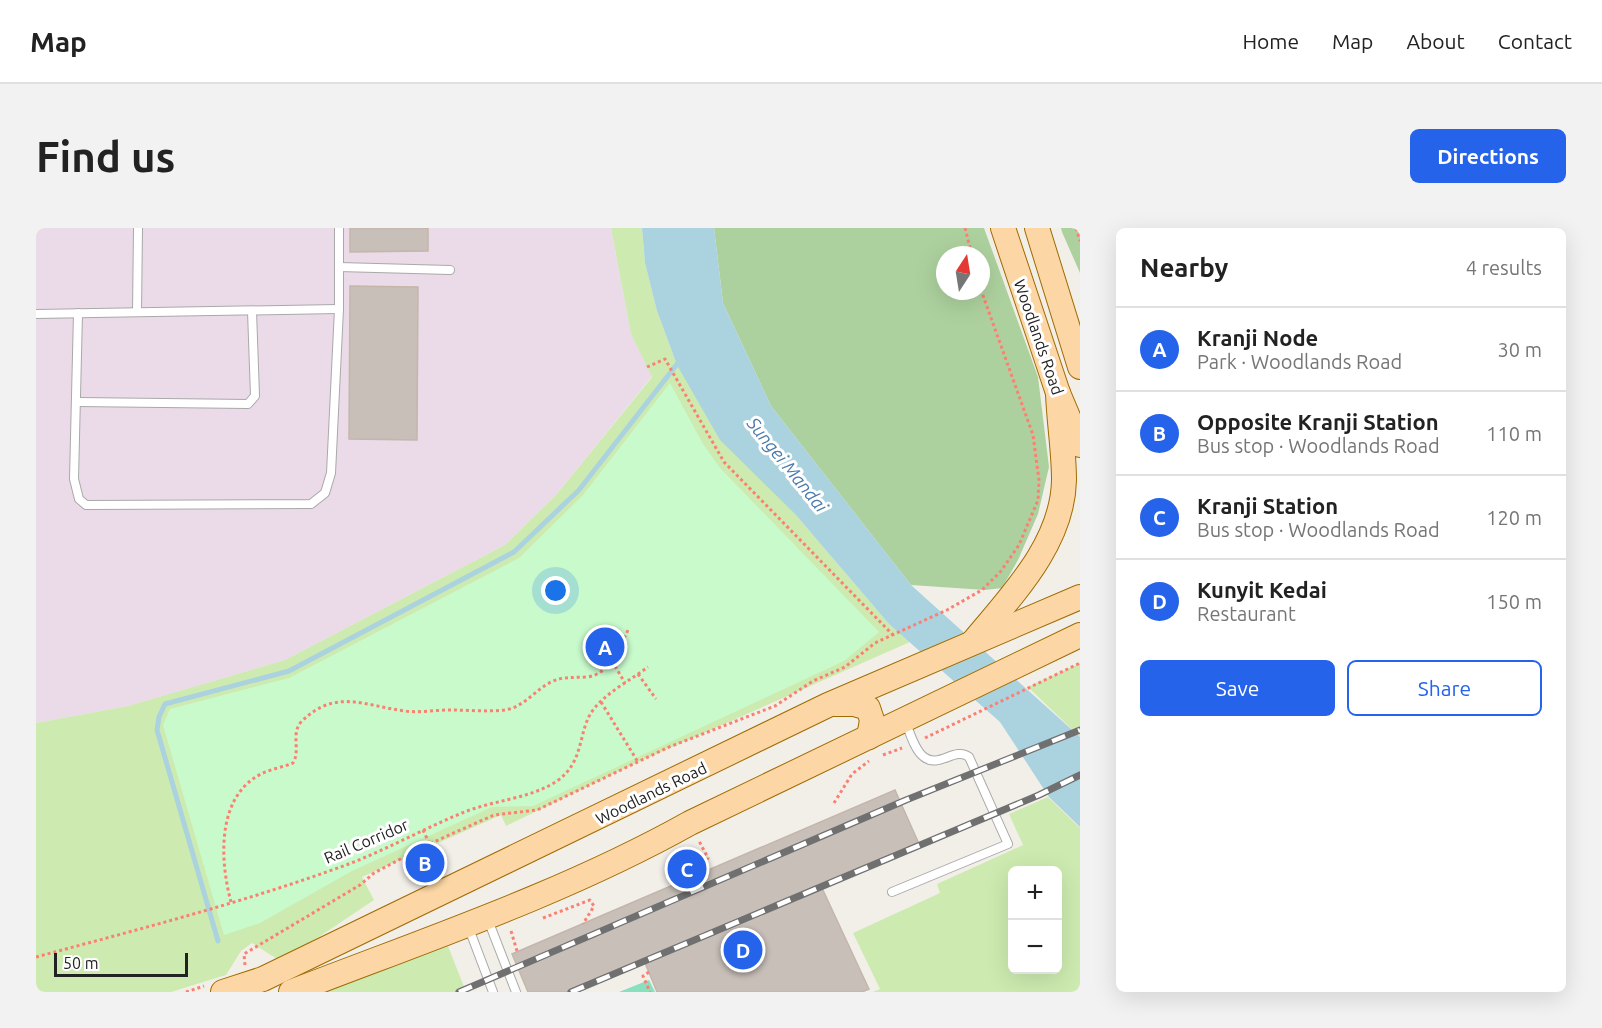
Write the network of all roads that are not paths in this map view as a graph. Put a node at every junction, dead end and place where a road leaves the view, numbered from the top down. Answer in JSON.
{"nodes":[{"id":1,"x":138,"y":228,"type":"edge"},
{"id":2,"x":339,"y":228,"type":"edge"},
{"id":3,"x":1003,"y":228,"type":"edge"},
{"id":4,"x":1037,"y":228,"type":"edge"},
{"id":5,"x":339,"y":267,"type":"junction"},
{"id":6,"x":450,"y":270,"type":"dead end"},
{"id":7,"x":339,"y":309,"type":"junction"},
{"id":8,"x":252,"y":311,"type":"junction"},
{"id":9,"x":137,"y":312,"type":"junction"},
{"id":10,"x":78,"y":313,"type":"junction"},
{"id":11,"x":36,"y":314,"type":"edge"},
{"id":12,"x":1080,"y":367,"type":"edge"},
{"id":13,"x":1058,"y":393,"type":"junction"},
{"id":14,"x":78,"y":402,"type":"junction"},
{"id":15,"x":1080,"y":445,"type":"edge"},
{"id":16,"x":1080,"y":597,"type":"edge"},
{"id":17,"x":1080,"y":635,"type":"edge"},
{"id":18,"x":970,"y":645,"type":"junction"},
{"id":19,"x":828,"y":705,"type":"junction"},
{"id":20,"x":904,"y":719,"type":"junction"},
{"id":21,"x":869,"y":736,"type":"junction"},
{"id":22,"x":892,"y":892,"type":"dead end"},
{"id":23,"x":477,"y":920,"type":"junction"},
{"id":24,"x":234,"y":988,"type":"edge"},
{"id":25,"x":291,"y":992,"type":"edge"},
{"id":26,"x":493,"y":992,"type":"edge"},
{"id":27,"x":516,"y":992,"type":"edge"}],
"edges":[{"from":1,"to":9,"type":"lane"},
{"from":2,"to":5,"type":"lane"},
{"from":3,"to":13,"type":"main road","name":"Woodlands Road"},
{"from":4,"to":12,"type":"main road","name":"Woodlands Road"},
{"from":5,"to":6,"type":"lane"},
{"from":5,"to":7,"type":"lane"},
{"from":7,"to":8,"type":"lane"},
{"from":7,"to":14,"type":"lane"},
{"from":8,"to":9,"type":"lane"},
{"from":8,"to":14,"type":"lane"},
{"from":9,"to":10,"type":"lane"},
{"from":10,"to":11,"type":"lane"},
{"from":10,"to":14,"type":"lane"},
{"from":13,"to":15,"type":"main road","name":"Woodlands Road"},
{"from":13,"to":18,"type":"main road"},
{"from":16,"to":18,"type":"main road","name":"Woodlands Road"},
{"from":17,"to":20,"type":"main road"},
{"from":18,"to":19,"type":"main road","name":"Woodlands Road"},
{"from":19,"to":21,"type":"main road"},
{"from":19,"to":24,"type":"main road","name":"Woodlands Road"},
{"from":20,"to":21,"type":"main road"},
{"from":20,"to":22,"type":"lane"},
{"from":21,"to":23,"type":"main road"},
{"from":23,"to":25,"type":"main road"},
{"from":23,"to":26,"type":"lane"},
{"from":23,"to":27,"type":"lane"}]}
